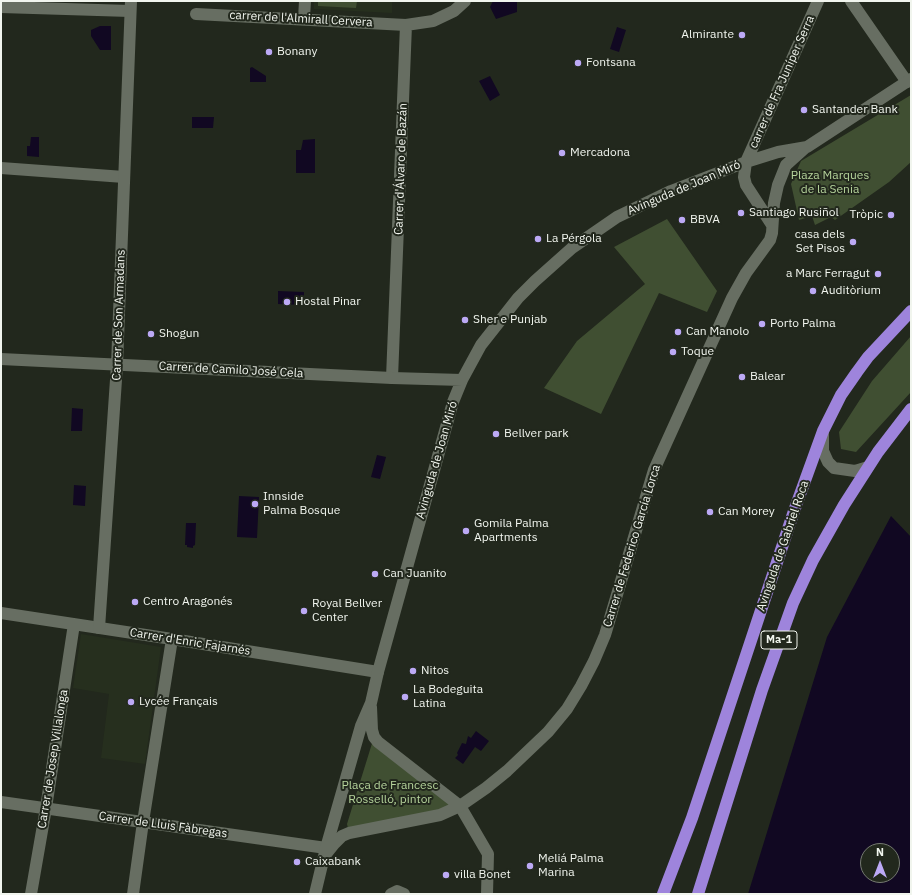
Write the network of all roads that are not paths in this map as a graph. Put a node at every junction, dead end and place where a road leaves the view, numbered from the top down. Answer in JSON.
{"nodes":[{"id":1,"x":305,"y":1,"type":"edge"},
{"id":2,"x":464,"y":1,"type":"edge"},
{"id":3,"x":818,"y":1,"type":"edge"},
{"id":4,"x":851,"y":1,"type":"edge"},
{"id":5,"x":131,"y":6,"type":"edge"},
{"id":6,"x":1,"y":7,"type":"edge"},
{"id":7,"x":196,"y":14,"type":"dead end"},
{"id":8,"x":304,"y":18,"type":"junction"},
{"id":9,"x":406,"y":24,"type":"junction"},
{"id":10,"x":909,"y":80,"type":"edge"},
{"id":11,"x":807,"y":147,"type":"junction"},
{"id":12,"x":746,"y":162,"type":"junction"},
{"id":13,"x":1,"y":168,"type":"edge"},
{"id":14,"x":124,"y":177,"type":"junction"},
{"id":15,"x":772,"y":226,"type":"junction"},
{"id":16,"x":911,"y":311,"type":"edge"},
{"id":17,"x":1,"y":359,"type":"edge"},
{"id":18,"x":117,"y":365,"type":"junction"},
{"id":19,"x":392,"y":378,"type":"junction"},
{"id":20,"x":462,"y":380,"type":"junction"},
{"id":21,"x":911,"y":409,"type":"edge"},
{"id":22,"x":823,"y":432,"type":"junction"},
{"id":23,"x":868,"y":467,"type":"junction"},
{"id":24,"x":1,"y":613,"type":"edge"},
{"id":25,"x":74,"y":624,"type":"junction"},
{"id":26,"x":99,"y":628,"type":"junction"},
{"id":27,"x":172,"y":639,"type":"junction"},
{"id":28,"x":378,"y":672,"type":"junction"},
{"id":29,"x":371,"y":703,"type":"junction"},
{"id":30,"x":1,"y":802,"type":"edge"},
{"id":31,"x":460,"y":806,"type":"junction"},
{"id":32,"x":46,"y":808,"type":"junction"},
{"id":33,"x":143,"y":822,"type":"junction"},
{"id":34,"x":326,"y":848,"type":"junction"},
{"id":35,"x":323,"y":860,"type":"junction"},
{"id":36,"x":31,"y":894,"type":"edge"},
{"id":37,"x":133,"y":894,"type":"edge"},
{"id":38,"x":315,"y":894,"type":"edge"},
{"id":39,"x":391,"y":894,"type":"edge"},
{"id":40,"x":404,"y":894,"type":"edge"},
{"id":41,"x":487,"y":894,"type":"edge"},
{"id":42,"x":663,"y":894,"type":"edge"},
{"id":43,"x":698,"y":894,"type":"edge"}],
"edges":[{"from":1,"to":8,"type":"street"},
{"from":2,"to":9,"type":"street"},
{"from":3,"to":12,"type":"street","name":"carrer de Fra Juníper Serra"},
{"from":4,"to":10,"type":"street"},
{"from":5,"to":6,"type":"street"},
{"from":5,"to":14,"type":"street","name":"Carrer de Son Armadans"},
{"from":7,"to":8,"type":"street","name":"carrer de l'Almirall Cervera"},
{"from":8,"to":9,"type":"street","name":"carrer de l'Almirall Cervera"},
{"from":9,"to":19,"type":"street","name":"Carrer d'Álvaro de Bazán"},
{"from":10,"to":11,"type":"street"},
{"from":11,"to":12,"type":"street","name":"Avinguda de Joan Miró"},
{"from":11,"to":15,"type":"street","name":"Carrer de Federico García Lorca"},
{"from":12,"to":15,"type":"street"},
{"from":12,"to":20,"type":"street","name":"Avinguda de Joan Miró"},
{"from":13,"to":14,"type":"street"},
{"from":14,"to":18,"type":"street","name":"Carrer de Son Armadans"},
{"from":15,"to":31,"type":"street","name":"Carrer de Federico García Lorca"},
{"from":16,"to":22,"type":"highway","name":"Avinguda de Gabriel Roca","number":"Ma-1"},
{"from":17,"to":18,"type":"street","name":"Carrer de Camilo José Cela"},
{"from":18,"to":19,"type":"street","name":"Carrer de Camilo José Cela"},
{"from":18,"to":26,"type":"street","name":"Carrer de Son Armadans"},
{"from":19,"to":20,"type":"street","name":"Carrer de Camilo José Cela"},
{"from":20,"to":28,"type":"street","name":"Avinguda de Joan Miró"},
{"from":21,"to":23,"type":"highway","number":"Ma-1"},
{"from":22,"to":23,"type":"street"},
{"from":22,"to":42,"type":"highway","name":"Avinguda de Gabriel Roca","number":"Ma-1"},
{"from":23,"to":43,"type":"highway","number":"Ma-1"},
{"from":24,"to":25,"type":"street","name":"Carrer d'Enric Fajarnés"},
{"from":25,"to":26,"type":"street","name":"Carrer d'Enric Fajarnés"},
{"from":25,"to":32,"type":"street","name":"Carrer de Josep Villalonga"},
{"from":26,"to":27,"type":"street","name":"Carrer d'Enric Fajarnés"},
{"from":27,"to":28,"type":"street","name":"Carrer d'Enric Fajarnés"},
{"from":27,"to":33,"type":"street"},
{"from":28,"to":29,"type":"street","name":"Avinguda de Joan Miró"},
{"from":29,"to":31,"type":"street"},
{"from":29,"to":34,"type":"street","name":"Avinguda de Joan Miró"},
{"from":30,"to":32,"type":"street","name":"Carrer de Lluis Fàbregas"},
{"from":31,"to":35,"type":"street"},
{"from":31,"to":41,"type":"street"},
{"from":32,"to":33,"type":"street","name":"Carrer de Lluis Fàbregas"},
{"from":32,"to":36,"type":"street","name":"Carrer de Josep Villalonga"},
{"from":33,"to":34,"type":"street","name":"Carrer de Lluis Fàbregas"},
{"from":33,"to":37,"type":"street"},
{"from":34,"to":35,"type":"street","name":"Avinguda de Joan Miró"},
{"from":35,"to":38,"type":"street","name":"Avinguda de Joan Miró"},
{"from":39,"to":40,"type":"street"}]}
